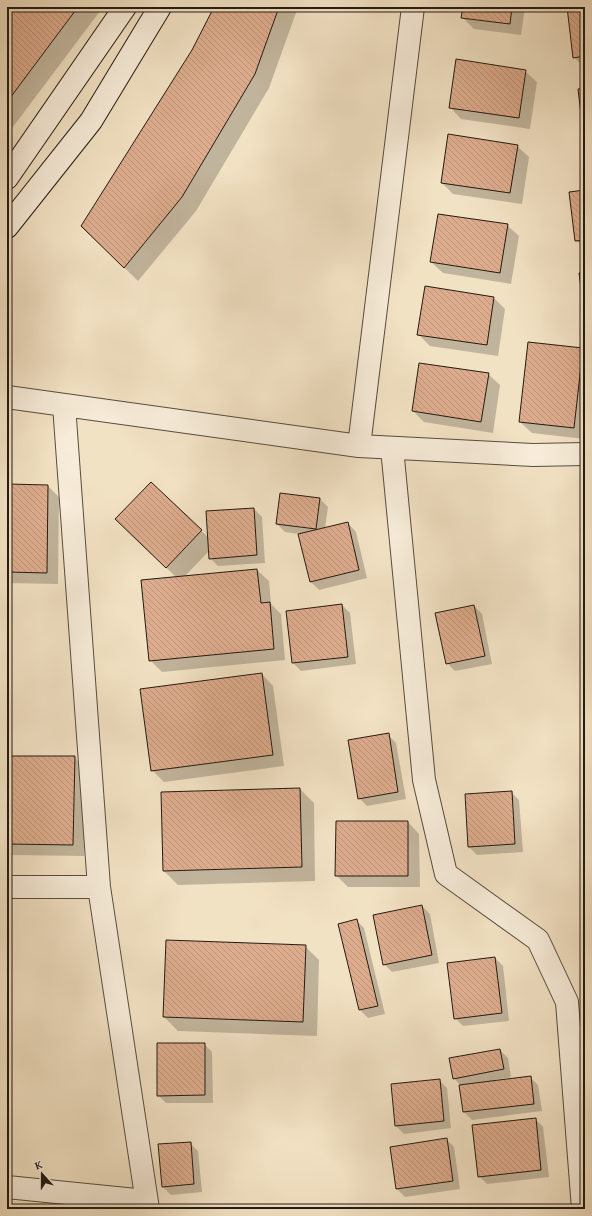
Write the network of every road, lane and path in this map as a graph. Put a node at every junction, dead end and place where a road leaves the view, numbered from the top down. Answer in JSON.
{"nodes":[{"id":1,"x":125,"y":7,"type":"edge"},
{"id":2,"x":160,"y":7,"type":"edge"},
{"id":3,"x":413,"y":7,"type":"edge"},
{"id":4,"x":7,"y":178,"type":"edge"},
{"id":5,"x":7,"y":226,"type":"edge"},
{"id":6,"x":7,"y":397,"type":"edge"},
{"id":7,"x":64,"y":405,"type":"junction"},
{"id":8,"x":359,"y":446,"type":"junction"},
{"id":9,"x":392,"y":448,"type":"junction"},
{"id":10,"x":585,"y":454,"type":"edge"},
{"id":11,"x":7,"y":886,"type":"edge"},
{"id":12,"x":99,"y":887,"type":"junction"},
{"id":13,"x":7,"y":1188,"type":"edge"},
{"id":14,"x":147,"y":1205,"type":"edge"},
{"id":15,"x":583,"y":1209,"type":"edge"}],
"edges":[{"from":1,"to":4,"type":"street"},
{"from":2,"to":5,"type":"street"},
{"from":3,"to":8,"type":"street"},
{"from":6,"to":7,"type":"street"},
{"from":7,"to":8,"type":"street"},
{"from":7,"to":12,"type":"street"},
{"from":8,"to":9,"type":"street"},
{"from":9,"to":10,"type":"street"},
{"from":9,"to":15,"type":"street"},
{"from":11,"to":12,"type":"street"},
{"from":12,"to":14,"type":"street"},
{"from":13,"to":14,"type":"street"}]}
